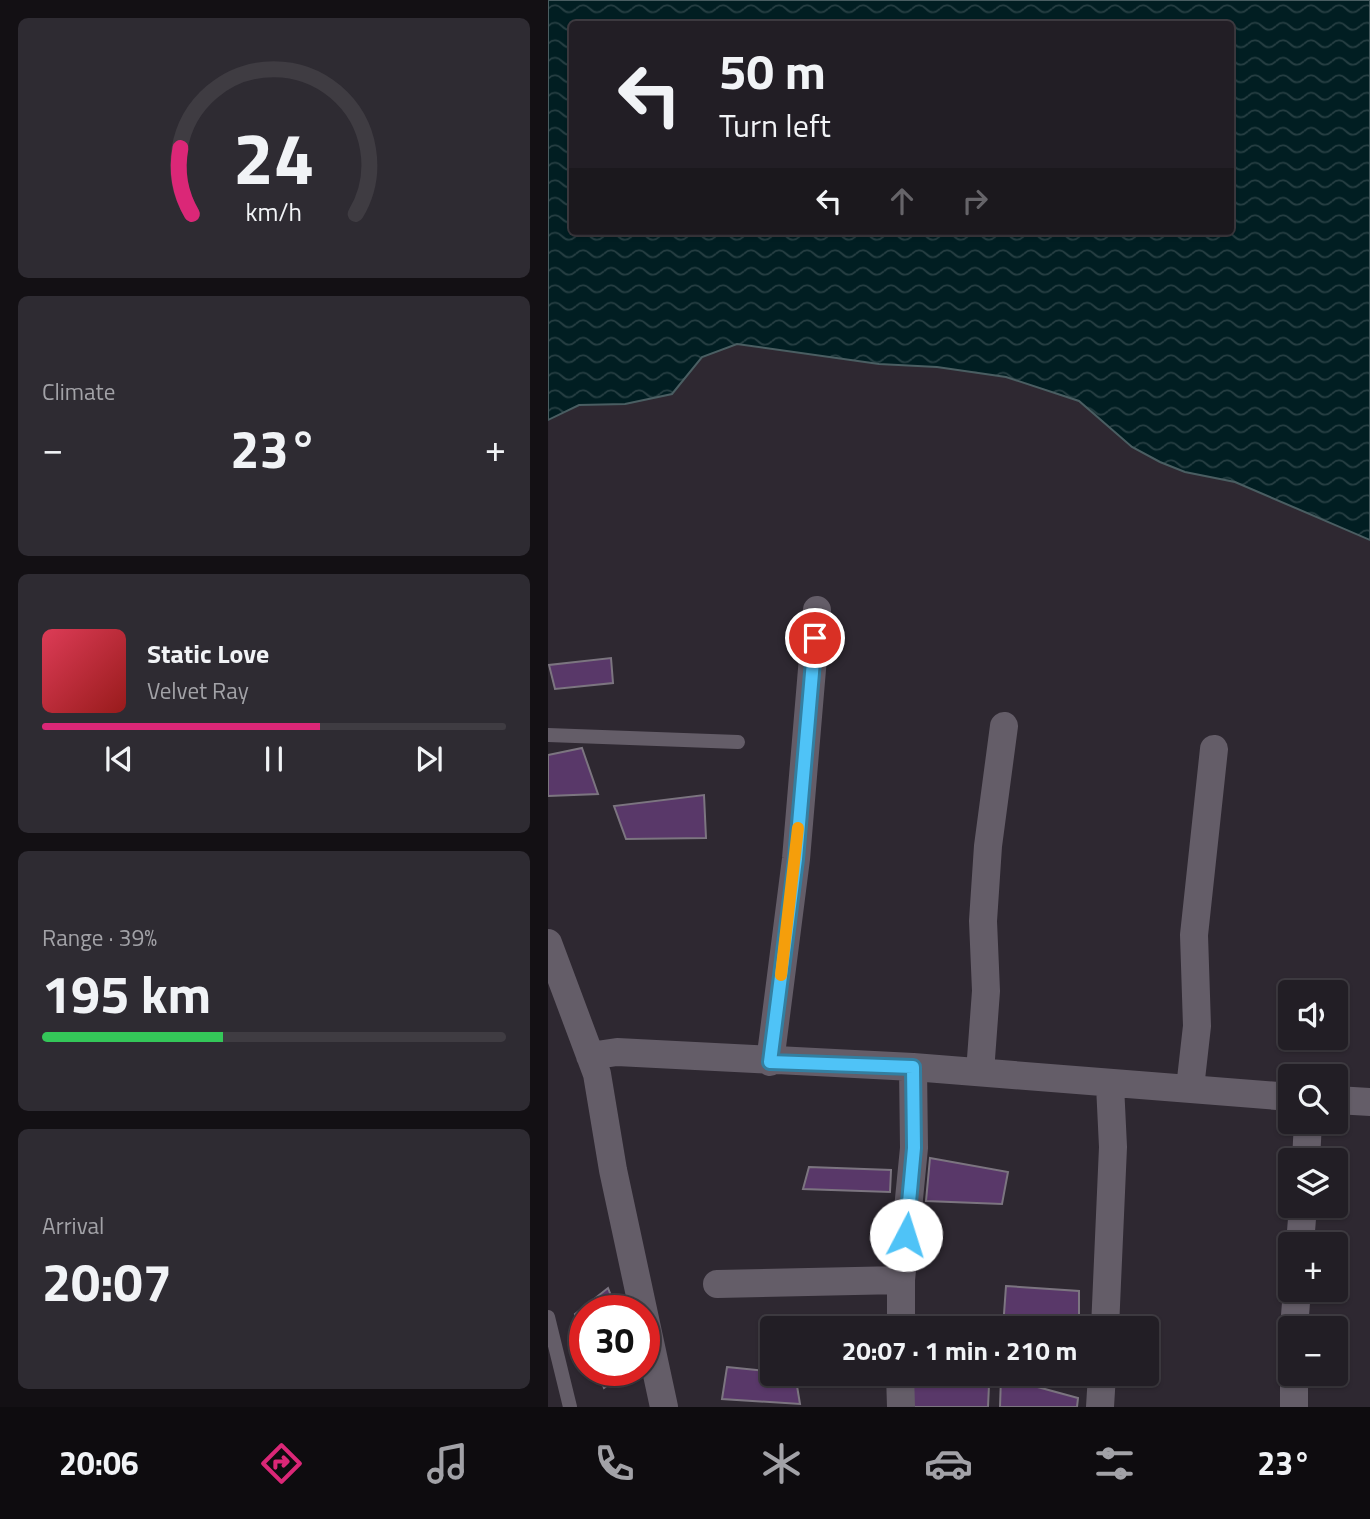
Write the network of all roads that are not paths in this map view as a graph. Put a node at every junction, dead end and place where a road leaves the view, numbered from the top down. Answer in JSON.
{"nodes":[{"id":1,"x":817,"y":610,"type":"dead end"},
{"id":2,"x":1004,"y":726,"type":"dead end"},
{"id":3,"x":548,"y":735,"type":"edge"},
{"id":4,"x":738,"y":742,"type":"dead end"},
{"id":5,"x":1214,"y":749,"type":"dead end"},
{"id":6,"x":548,"y":943,"type":"edge"},
{"id":7,"x":590,"y":1056,"type":"junction"},
{"id":8,"x":770,"y":1062,"type":"junction"},
{"id":9,"x":913,"y":1067,"type":"junction"},
{"id":10,"x":980,"y":1072,"type":"junction"},
{"id":11,"x":1110,"y":1085,"type":"junction"},
{"id":12,"x":1190,"y":1088,"type":"junction"},
{"id":13,"x":1278,"y":1096,"type":"edge"},
{"id":14,"x":1348,"y":1101,"type":"edge"},
{"id":15,"x":1370,"y":1102,"type":"edge"},
{"id":16,"x":901,"y":1280,"type":"junction"},
{"id":17,"x":717,"y":1284,"type":"dead end"},
{"id":18,"x":901,"y":1316,"type":"edge"},
{"id":19,"x":1106,"y":1316,"type":"edge"},
{"id":20,"x":548,"y":1317,"type":"edge"},
{"id":21,"x":900,"y":1386,"type":"edge"},
{"id":22,"x":1101,"y":1386,"type":"edge"},
{"id":23,"x":1294,"y":1386,"type":"edge"},
{"id":24,"x":570,"y":1407,"type":"edge"},
{"id":25,"x":664,"y":1407,"type":"edge"},
{"id":26,"x":901,"y":1407,"type":"edge"},
{"id":27,"x":1100,"y":1407,"type":"edge"},
{"id":28,"x":1294,"y":1407,"type":"edge"}],
"edges":[{"from":1,"to":8,"type":"street"},
{"from":2,"to":10,"type":"street"},
{"from":3,"to":4,"type":"lane"},
{"from":5,"to":12,"type":"street"},
{"from":6,"to":7,"type":"street"},
{"from":7,"to":8,"type":"street"},
{"from":7,"to":25,"type":"street"},
{"from":8,"to":9,"type":"street"},
{"from":9,"to":10,"type":"street"},
{"from":9,"to":16,"type":"street"},
{"from":10,"to":11,"type":"street"},
{"from":11,"to":12,"type":"street"},
{"from":11,"to":19,"type":"street"},
{"from":12,"to":13,"type":"street"},
{"from":14,"to":15,"type":"street"},
{"from":16,"to":17,"type":"street"},
{"from":16,"to":18,"type":"street"},
{"from":20,"to":24,"type":"lane"},
{"from":21,"to":26,"type":"street"},
{"from":22,"to":27,"type":"street"},
{"from":23,"to":28,"type":"street"}]}
